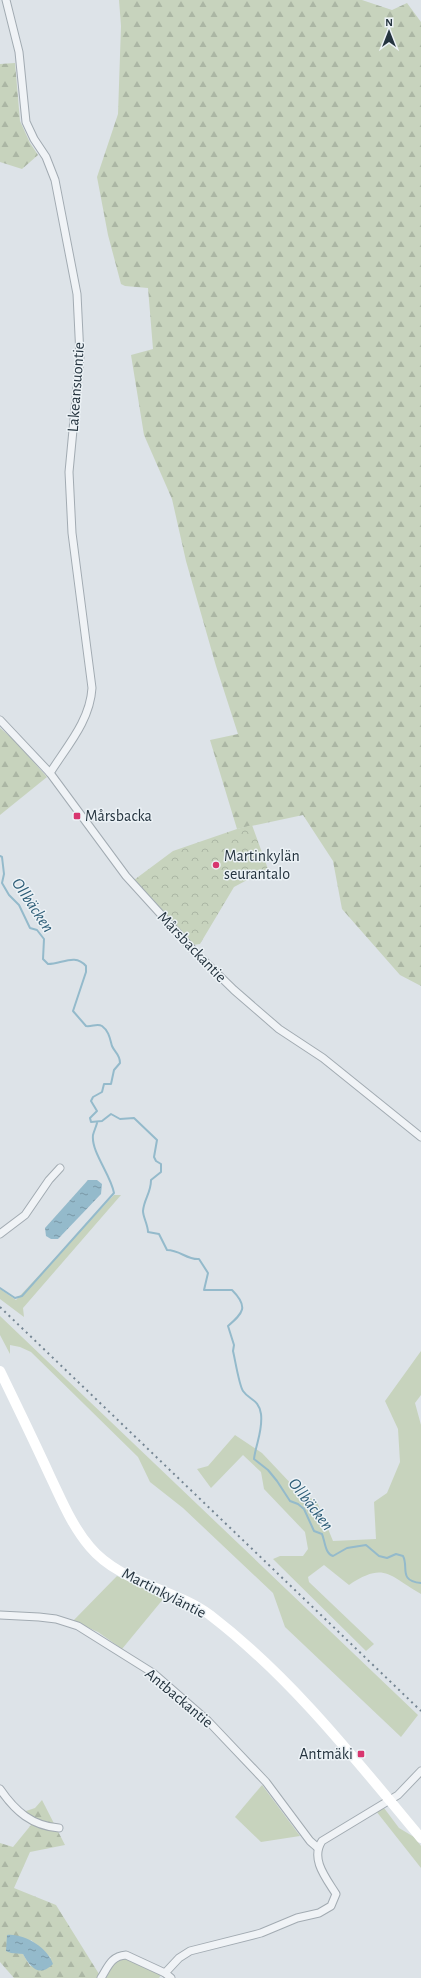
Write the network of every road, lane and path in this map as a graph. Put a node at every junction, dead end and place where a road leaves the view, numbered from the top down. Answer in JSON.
{"nodes":[{"id":1,"x":6,"y":0,"type":"edge"},
{"id":2,"x":0,"y":720,"type":"edge"},
{"id":3,"x":50,"y":773,"type":"junction"},
{"id":4,"x":421,"y":1137,"type":"edge"},
{"id":5,"x":60,"y":1168,"type":"dead end"},
{"id":6,"x":0,"y":1234,"type":"edge"},
{"id":7,"x":0,"y":1371,"type":"edge"},
{"id":8,"x":0,"y":1615,"type":"edge"},
{"id":9,"x":421,"y":1771,"type":"edge"},
{"id":10,"x":0,"y":1789,"type":"edge"},
{"id":11,"x":389,"y":1800,"type":"junction"},
{"id":12,"x":59,"y":1828,"type":"dead end"},
{"id":13,"x":421,"y":1838,"type":"edge"},
{"id":14,"x":318,"y":1848,"type":"junction"},
{"id":15,"x":168,"y":1976,"type":"edge"},
{"id":16,"x":101,"y":1978,"type":"edge"}],
"edges":[{"from":1,"to":3,"type":"street","name":"Lakeansuontie"},
{"from":2,"to":3,"type":"street","name":"Mårsbackantie"},
{"from":3,"to":4,"type":"street","name":"Mårsbackantie"},
{"from":5,"to":6,"type":"street"},
{"from":7,"to":11,"type":"street","name":"Martinkyläntie"},
{"from":8,"to":14,"type":"street","name":"Antbackantie"},
{"from":9,"to":11,"type":"street"},
{"from":10,"to":12,"type":"street"},
{"from":11,"to":13,"type":"street","name":"Martinkyläntie"},
{"from":11,"to":14,"type":"street"},
{"from":14,"to":15,"type":"street"},
{"from":15,"to":16,"type":"street"}]}
